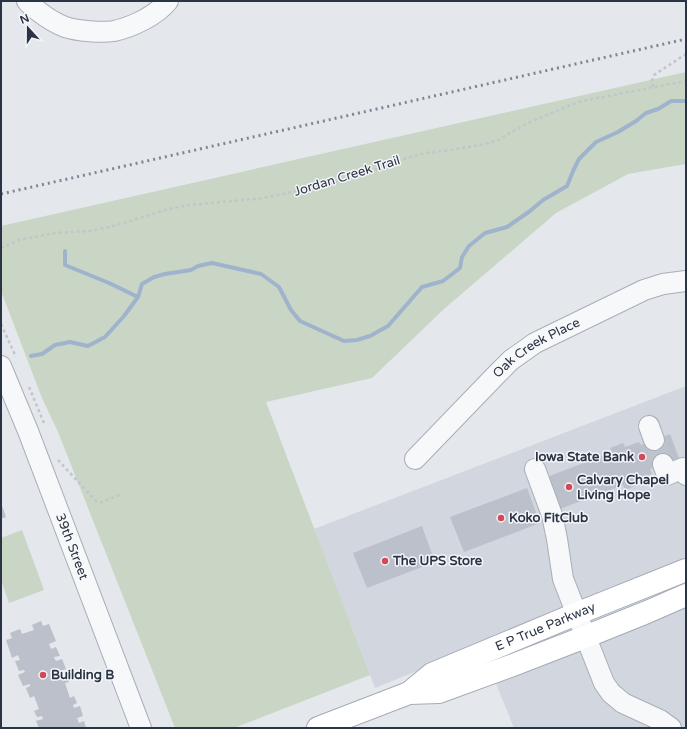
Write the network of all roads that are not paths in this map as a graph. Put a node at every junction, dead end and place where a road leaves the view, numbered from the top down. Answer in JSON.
{"nodes":[{"id":1,"x":26,"y":1,"type":"edge"},
{"id":2,"x":168,"y":1,"type":"edge"},
{"id":3,"x":686,"y":281,"type":"edge"},
{"id":4,"x":9,"y":363,"type":"edge"},
{"id":5,"x":415,"y":459,"type":"dead end"},
{"id":6,"x":663,"y":464,"type":"tunnel mouth"},
{"id":7,"x":534,"y":469,"type":"dead end"},
{"id":8,"x":686,"y":475,"type":"edge"},
{"id":9,"x":686,"y":570,"type":"edge"},
{"id":10,"x":686,"y":595,"type":"edge"},
{"id":11,"x":576,"y":614,"type":"junction"},
{"id":12,"x":585,"y":637,"type":"junction"},
{"id":13,"x":409,"y":693,"type":"junction"},
{"id":14,"x":141,"y":728,"type":"edge"},
{"id":15,"x":318,"y":728,"type":"edge"},
{"id":16,"x":672,"y":728,"type":"edge"}],
"edges":[{"from":1,"to":2,"type":"street"},
{"from":3,"to":5,"type":"street","name":"Oak Creek Place"},
{"from":4,"to":14,"type":"street","name":"39th Street"},
{"from":6,"to":8,"type":"street"},
{"from":7,"to":11,"type":"street"},
{"from":9,"to":11,"type":"main road","name":"E P True Parkway"},
{"from":10,"to":12,"type":"main road","name":"E P True Parkway"},
{"from":11,"to":12,"type":"street"},
{"from":11,"to":13,"type":"main road","name":"E P True Parkway"},
{"from":12,"to":13,"type":"main road","name":"E P True Parkway"},
{"from":12,"to":16,"type":"street"},
{"from":13,"to":15,"type":"main road","name":"E P True Parkway"}]}
